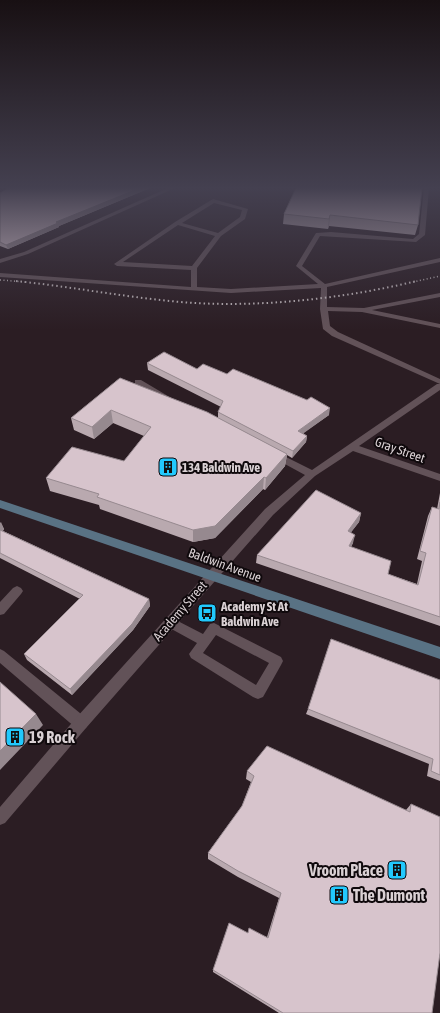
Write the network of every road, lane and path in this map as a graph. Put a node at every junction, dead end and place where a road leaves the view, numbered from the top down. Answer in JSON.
{"nodes":[{"id":1,"x":65,"y":235,"type":"edge"},
{"id":2,"x":159,"y":235,"type":"edge"},
{"id":3,"x":219,"y":235,"type":"edge"},
{"id":4,"x":317,"y":235,"type":"edge"},
{"id":5,"x":346,"y":235,"type":"edge"},
{"id":6,"x":422,"y":235,"type":"edge"},
{"id":7,"x":440,"y":260,"type":"edge"},
{"id":8,"x":0,"y":261,"type":"edge"},
{"id":9,"x":194,"y":268,"type":"junction"},
{"id":10,"x":0,"y":275,"type":"edge"},
{"id":11,"x":324,"y":286,"type":"junction"},
{"id":12,"x":194,"y":289,"type":"junction"},
{"id":13,"x":440,"y":295,"type":"edge"},
{"id":14,"x":324,"y":309,"type":"junction"},
{"id":15,"x":362,"y":310,"type":"junction"},
{"id":16,"x":440,"y":326,"type":"edge"},
{"id":17,"x":138,"y":382,"type":"dead end"},
{"id":18,"x":440,"y":382,"type":"edge"},
{"id":19,"x":440,"y":386,"type":"edge"},
{"id":20,"x":179,"y":404,"type":"edge"},
{"id":21,"x":352,"y":447,"type":"junction"},
{"id":22,"x":269,"y":452,"type":"edge"},
{"id":23,"x":312,"y":474,"type":"junction"},
{"id":24,"x":440,"y":478,"type":"edge"},
{"id":25,"x":0,"y":504,"type":"edge"},
{"id":26,"x":211,"y":576,"type":"junction"},
{"id":27,"x":17,"y":591,"type":"dead end"},
{"id":28,"x":0,"y":610,"type":"edge"},
{"id":29,"x":170,"y":622,"type":"junction"},
{"id":30,"x":205,"y":641,"type":"junction"},
{"id":31,"x":440,"y":653,"type":"edge"},
{"id":32,"x":0,"y":655,"type":"edge"},
{"id":33,"x":81,"y":723,"type":"junction"},
{"id":34,"x":0,"y":818,"type":"edge"}],
"edges":[{"from":1,"to":8,"type":"street"},
{"from":2,"to":9,"type":"street"},
{"from":3,"to":9,"type":"street"},
{"from":4,"to":11,"type":"street"},
{"from":5,"to":6,"type":"street"},
{"from":7,"to":11,"type":"street"},
{"from":9,"to":12,"type":"street"},
{"from":10,"to":12,"type":"street"},
{"from":11,"to":12,"type":"street"},
{"from":11,"to":14,"type":"street"},
{"from":13,"to":15,"type":"street"},
{"from":14,"to":15,"type":"street"},
{"from":14,"to":18,"type":"street"},
{"from":15,"to":16,"type":"street"},
{"from":17,"to":20,"type":"street"},
{"from":19,"to":21,"type":"street","name":"Academy Street"},
{"from":21,"to":23,"type":"street","name":"Academy Street"},
{"from":21,"to":24,"type":"street","name":"Gray Street"},
{"from":22,"to":23,"type":"street"},
{"from":23,"to":26,"type":"street","name":"Academy Street"},
{"from":25,"to":26,"type":"street","name":"Baldwin Avenue"},
{"from":26,"to":29,"type":"street","name":"Academy Street"},
{"from":26,"to":31,"type":"street","name":"Baldwin Avenue"},
{"from":27,"to":28,"type":"street"},
{"from":29,"to":30,"type":"street"},
{"from":29,"to":33,"type":"street","name":"Academy Street"},
{"from":30,"to":30,"type":"street"},
{"from":32,"to":33,"type":"street"},
{"from":33,"to":34,"type":"street","name":"Academy Street"}]}
